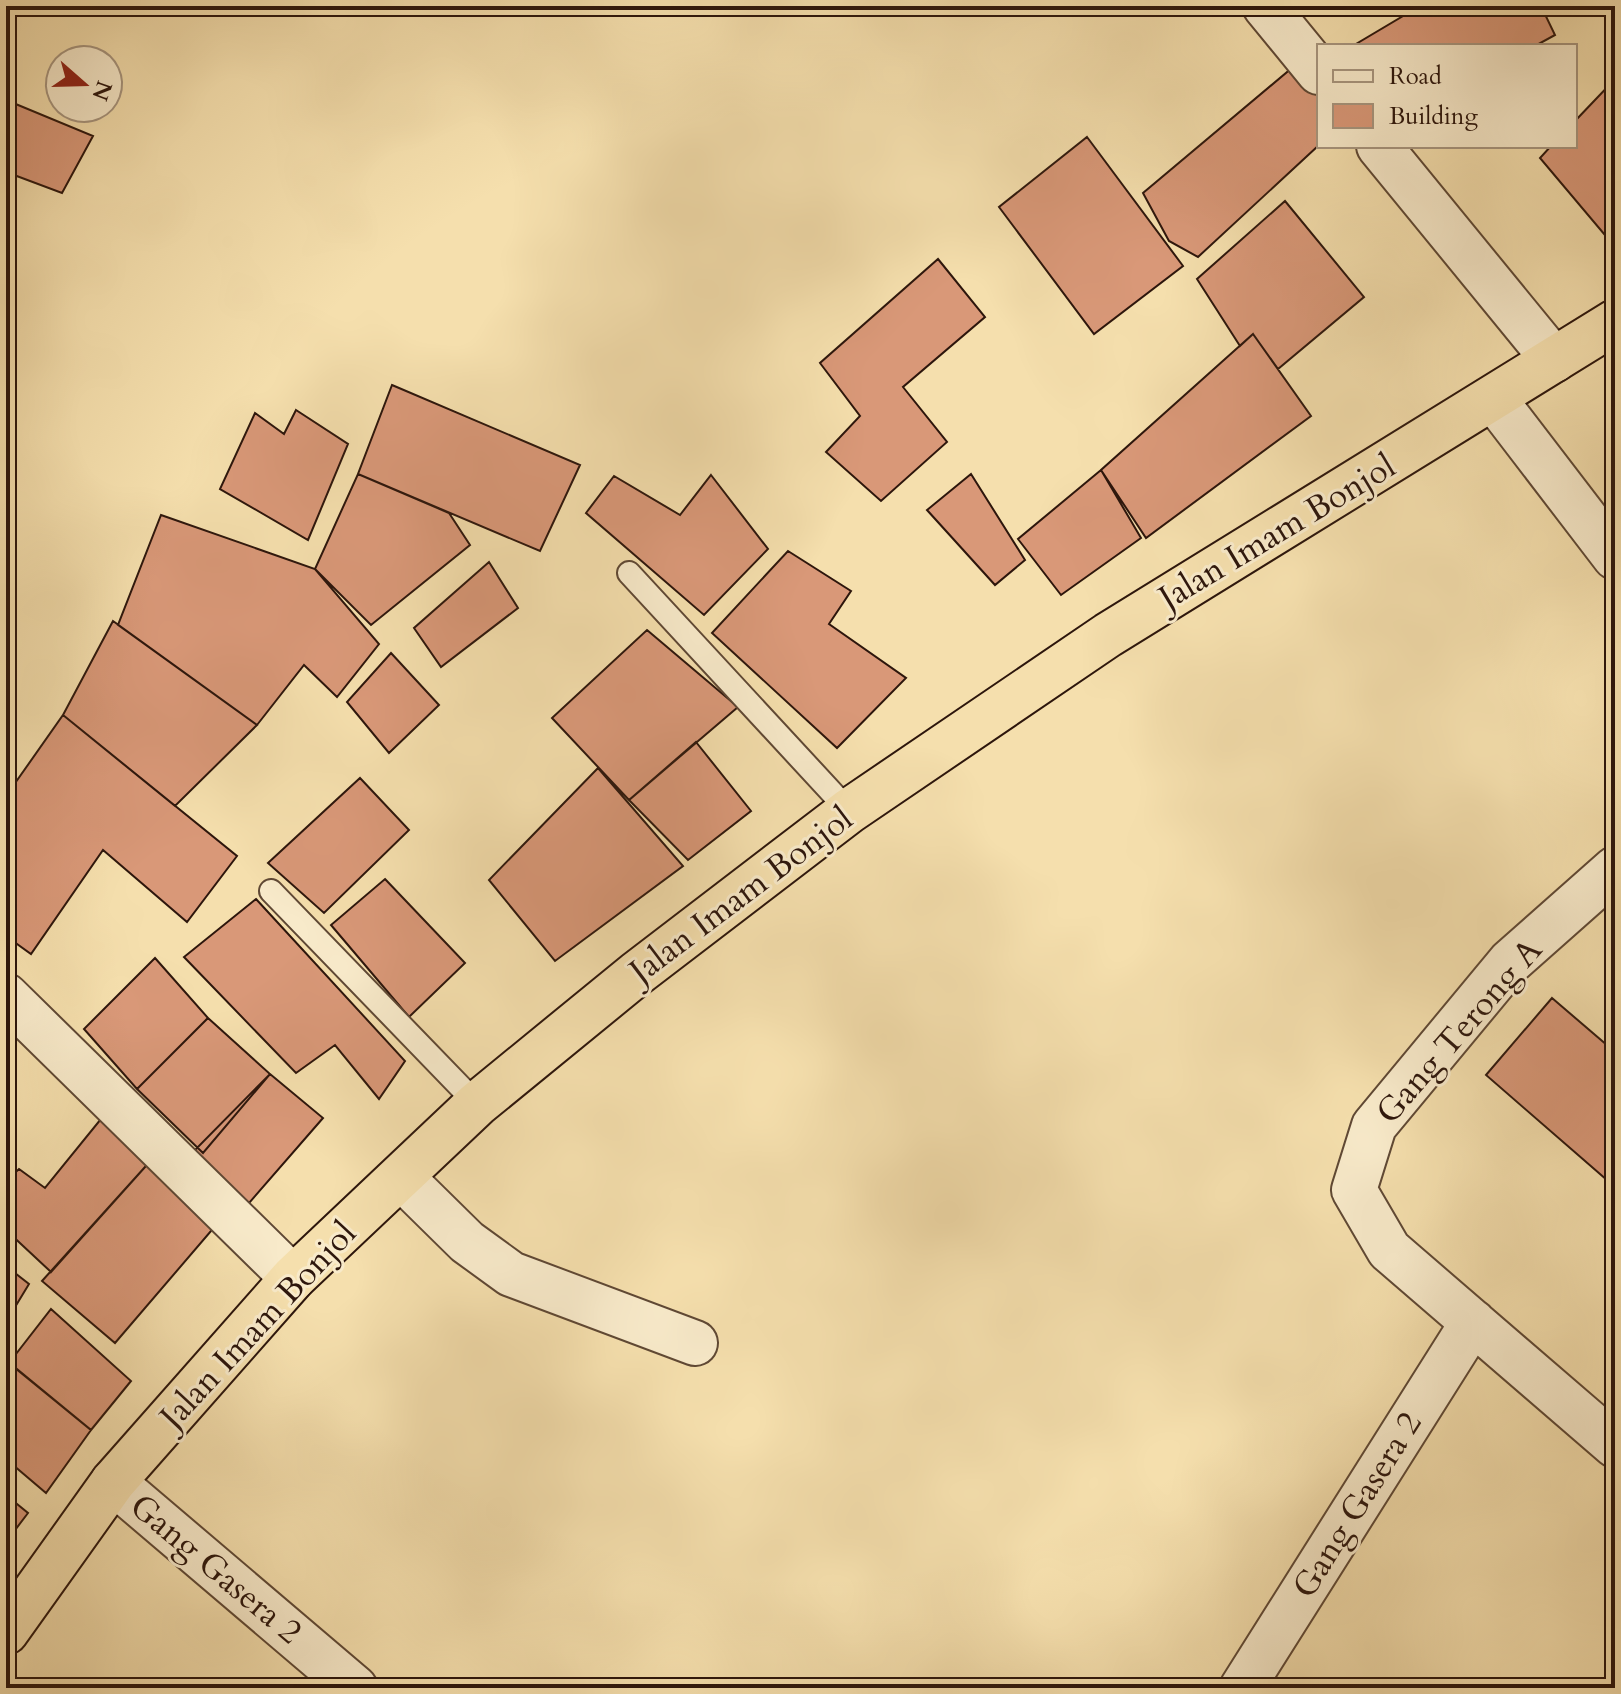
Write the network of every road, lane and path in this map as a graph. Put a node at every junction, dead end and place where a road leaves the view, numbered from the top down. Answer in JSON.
{"nodes":[{"id":1,"x":1265,"y":6,"type":"edge"},
{"id":2,"x":1317,"y":70,"type":"edge"},
{"id":3,"x":1381,"y":148,"type":"edge"},
{"id":4,"x":1615,"y":322,"type":"edge"},
{"id":5,"x":1554,"y":360,"type":"junction"},
{"id":6,"x":1494,"y":399,"type":"junction"},
{"id":7,"x":1615,"y":557,"type":"edge"},
{"id":8,"x":629,"y":573,"type":"dead end"},
{"id":9,"x":849,"y":811,"type":"junction"},
{"id":10,"x":1615,"y":869,"type":"edge"},
{"id":11,"x":271,"y":891,"type":"dead end"},
{"id":12,"x":6,"y":996,"type":"edge"},
{"id":13,"x":477,"y":1104,"type":"junction"},
{"id":14,"x":401,"y":1177,"type":"junction"},
{"id":15,"x":293,"y":1278,"type":"junction"},
{"id":16,"x":1473,"y":1322,"type":"junction"},
{"id":17,"x":695,"y":1343,"type":"dead end"},
{"id":18,"x":1615,"y":1445,"type":"edge"},
{"id":19,"x":113,"y":1482,"type":"junction"},
{"id":20,"x":6,"y":1632,"type":"edge"},
{"id":21,"x":355,"y":1688,"type":"edge"},
{"id":22,"x":1242,"y":1688,"type":"edge"}],
"edges":[{"from":1,"to":2,"type":"street"},
{"from":3,"to":5,"type":"street"},
{"from":4,"to":5,"type":"highway","name":"Jalan Imam Bonjol"},
{"from":5,"to":6,"type":"highway","name":"Jalan Imam Bonjol"},
{"from":6,"to":7,"type":"street"},
{"from":6,"to":9,"type":"highway","name":"Jalan Imam Bonjol"},
{"from":8,"to":9,"type":"lane"},
{"from":9,"to":13,"type":"highway","name":"Jalan Imam Bonjol"},
{"from":10,"to":16,"type":"street","name":"Gang Terong A"},
{"from":11,"to":13,"type":"lane"},
{"from":12,"to":15,"type":"street"},
{"from":13,"to":14,"type":"highway","name":"Jalan Imam Bonjol"},
{"from":14,"to":15,"type":"highway","name":"Jalan Imam Bonjol"},
{"from":14,"to":17,"type":"street"},
{"from":15,"to":19,"type":"highway","name":"Jalan Imam Bonjol"},
{"from":16,"to":18,"type":"street","name":"Gang Terong A"},
{"from":16,"to":22,"type":"street","name":"Gang Gasera 2"},
{"from":19,"to":20,"type":"highway","name":"Jalan Imam Bonjol"},
{"from":19,"to":21,"type":"street","name":"Gang Gasera 2"}]}
